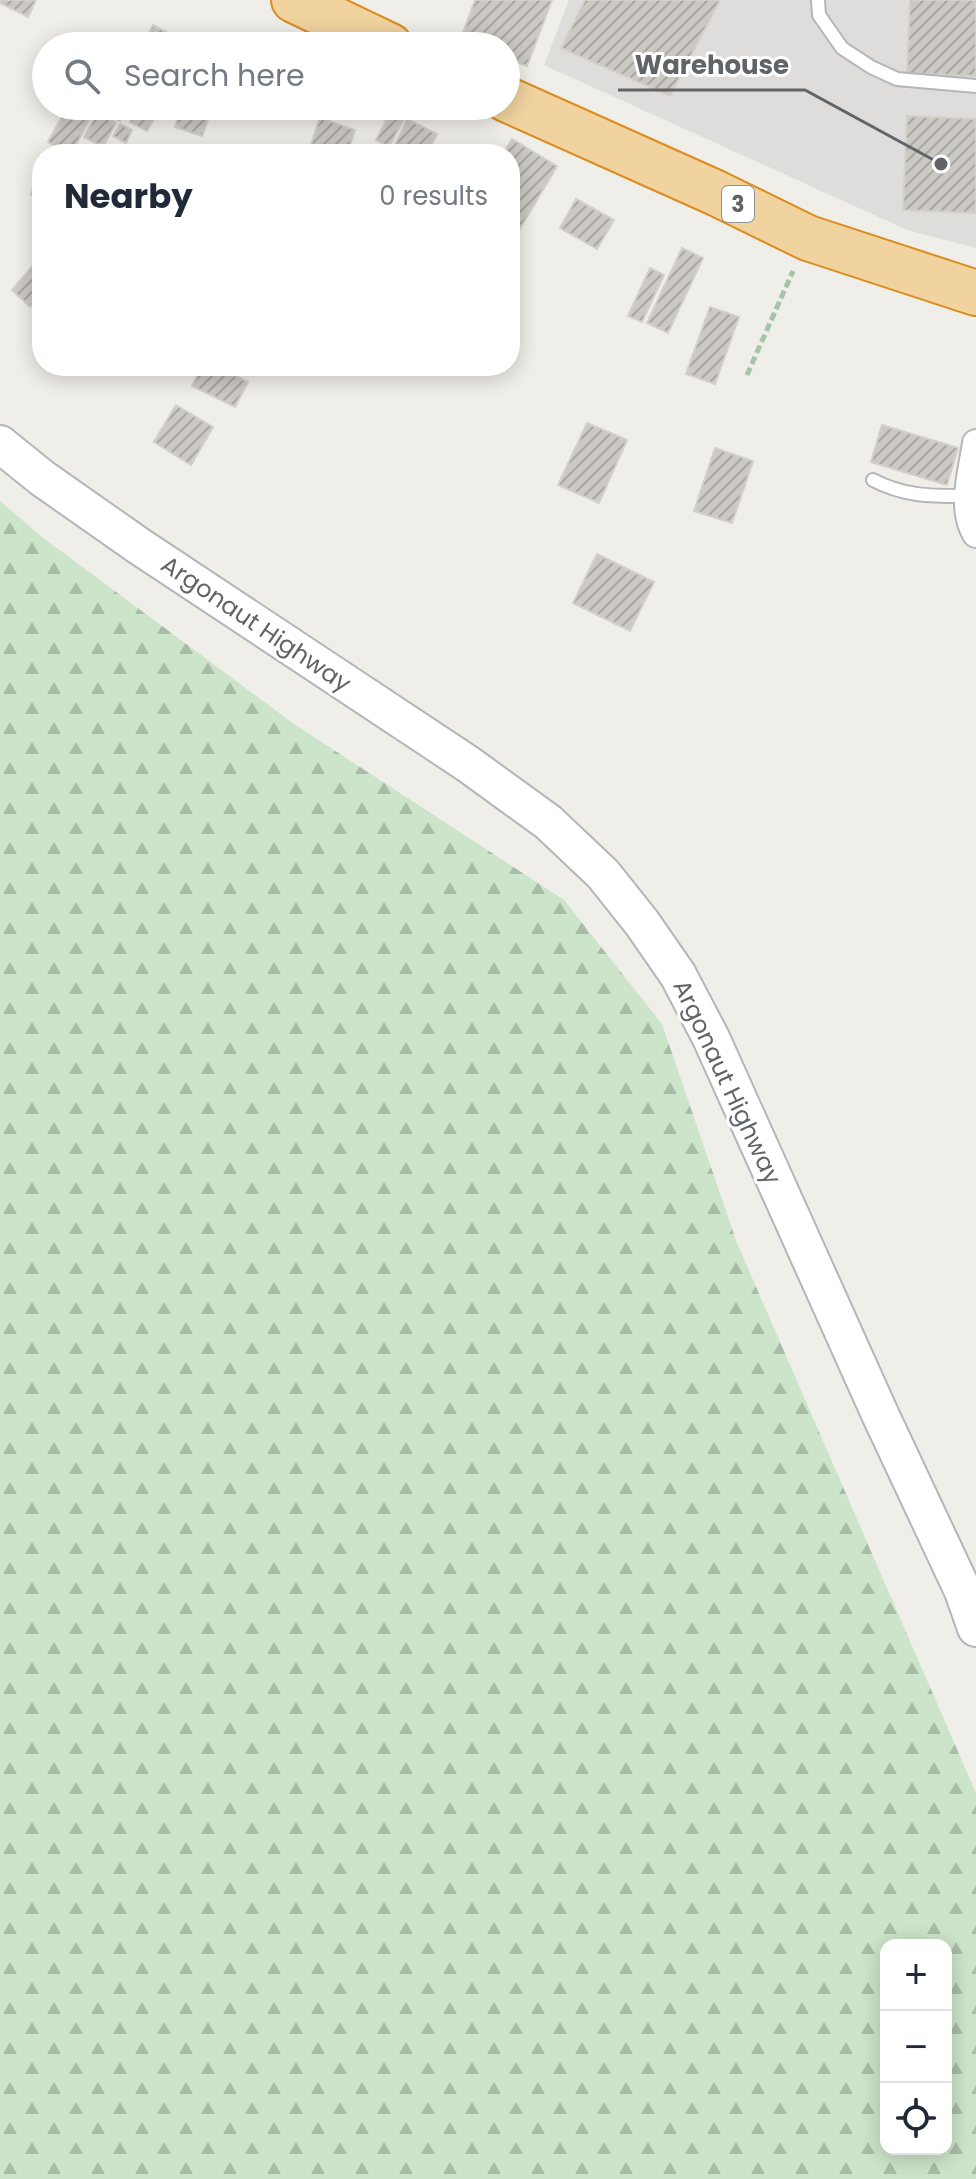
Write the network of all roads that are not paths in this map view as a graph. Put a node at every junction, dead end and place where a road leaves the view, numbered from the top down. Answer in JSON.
{"nodes":[{"id":1,"x":294,"y":0,"type":"edge"},
{"id":2,"x":818,"y":0,"type":"edge"},
{"id":3,"x":361,"y":32,"type":"edge"},
{"id":4,"x":976,"y":86,"type":"edge"},
{"id":5,"x":520,"y":105,"type":"edge"},
{"id":6,"x":976,"y":293,"type":"edge"},
{"id":7,"x":976,"y":443,"type":"edge"},
{"id":8,"x":0,"y":444,"type":"edge"},
{"id":9,"x":873,"y":480,"type":"dead end"},
{"id":10,"x":969,"y":496,"type":"junction"},
{"id":11,"x":976,"y":534,"type":"edge"},
{"id":12,"x":976,"y":1628,"type":"edge"}],
"edges":[{"from":1,"to":3,"type":"highway"},
{"from":2,"to":4,"type":"lane"},
{"from":5,"to":6,"type":"highway","number":"3"},
{"from":7,"to":10,"type":"street"},
{"from":8,"to":12,"type":"street","name":"Argonaut Highway"},
{"from":9,"to":10,"type":"lane"},
{"from":10,"to":11,"type":"street"}]}
